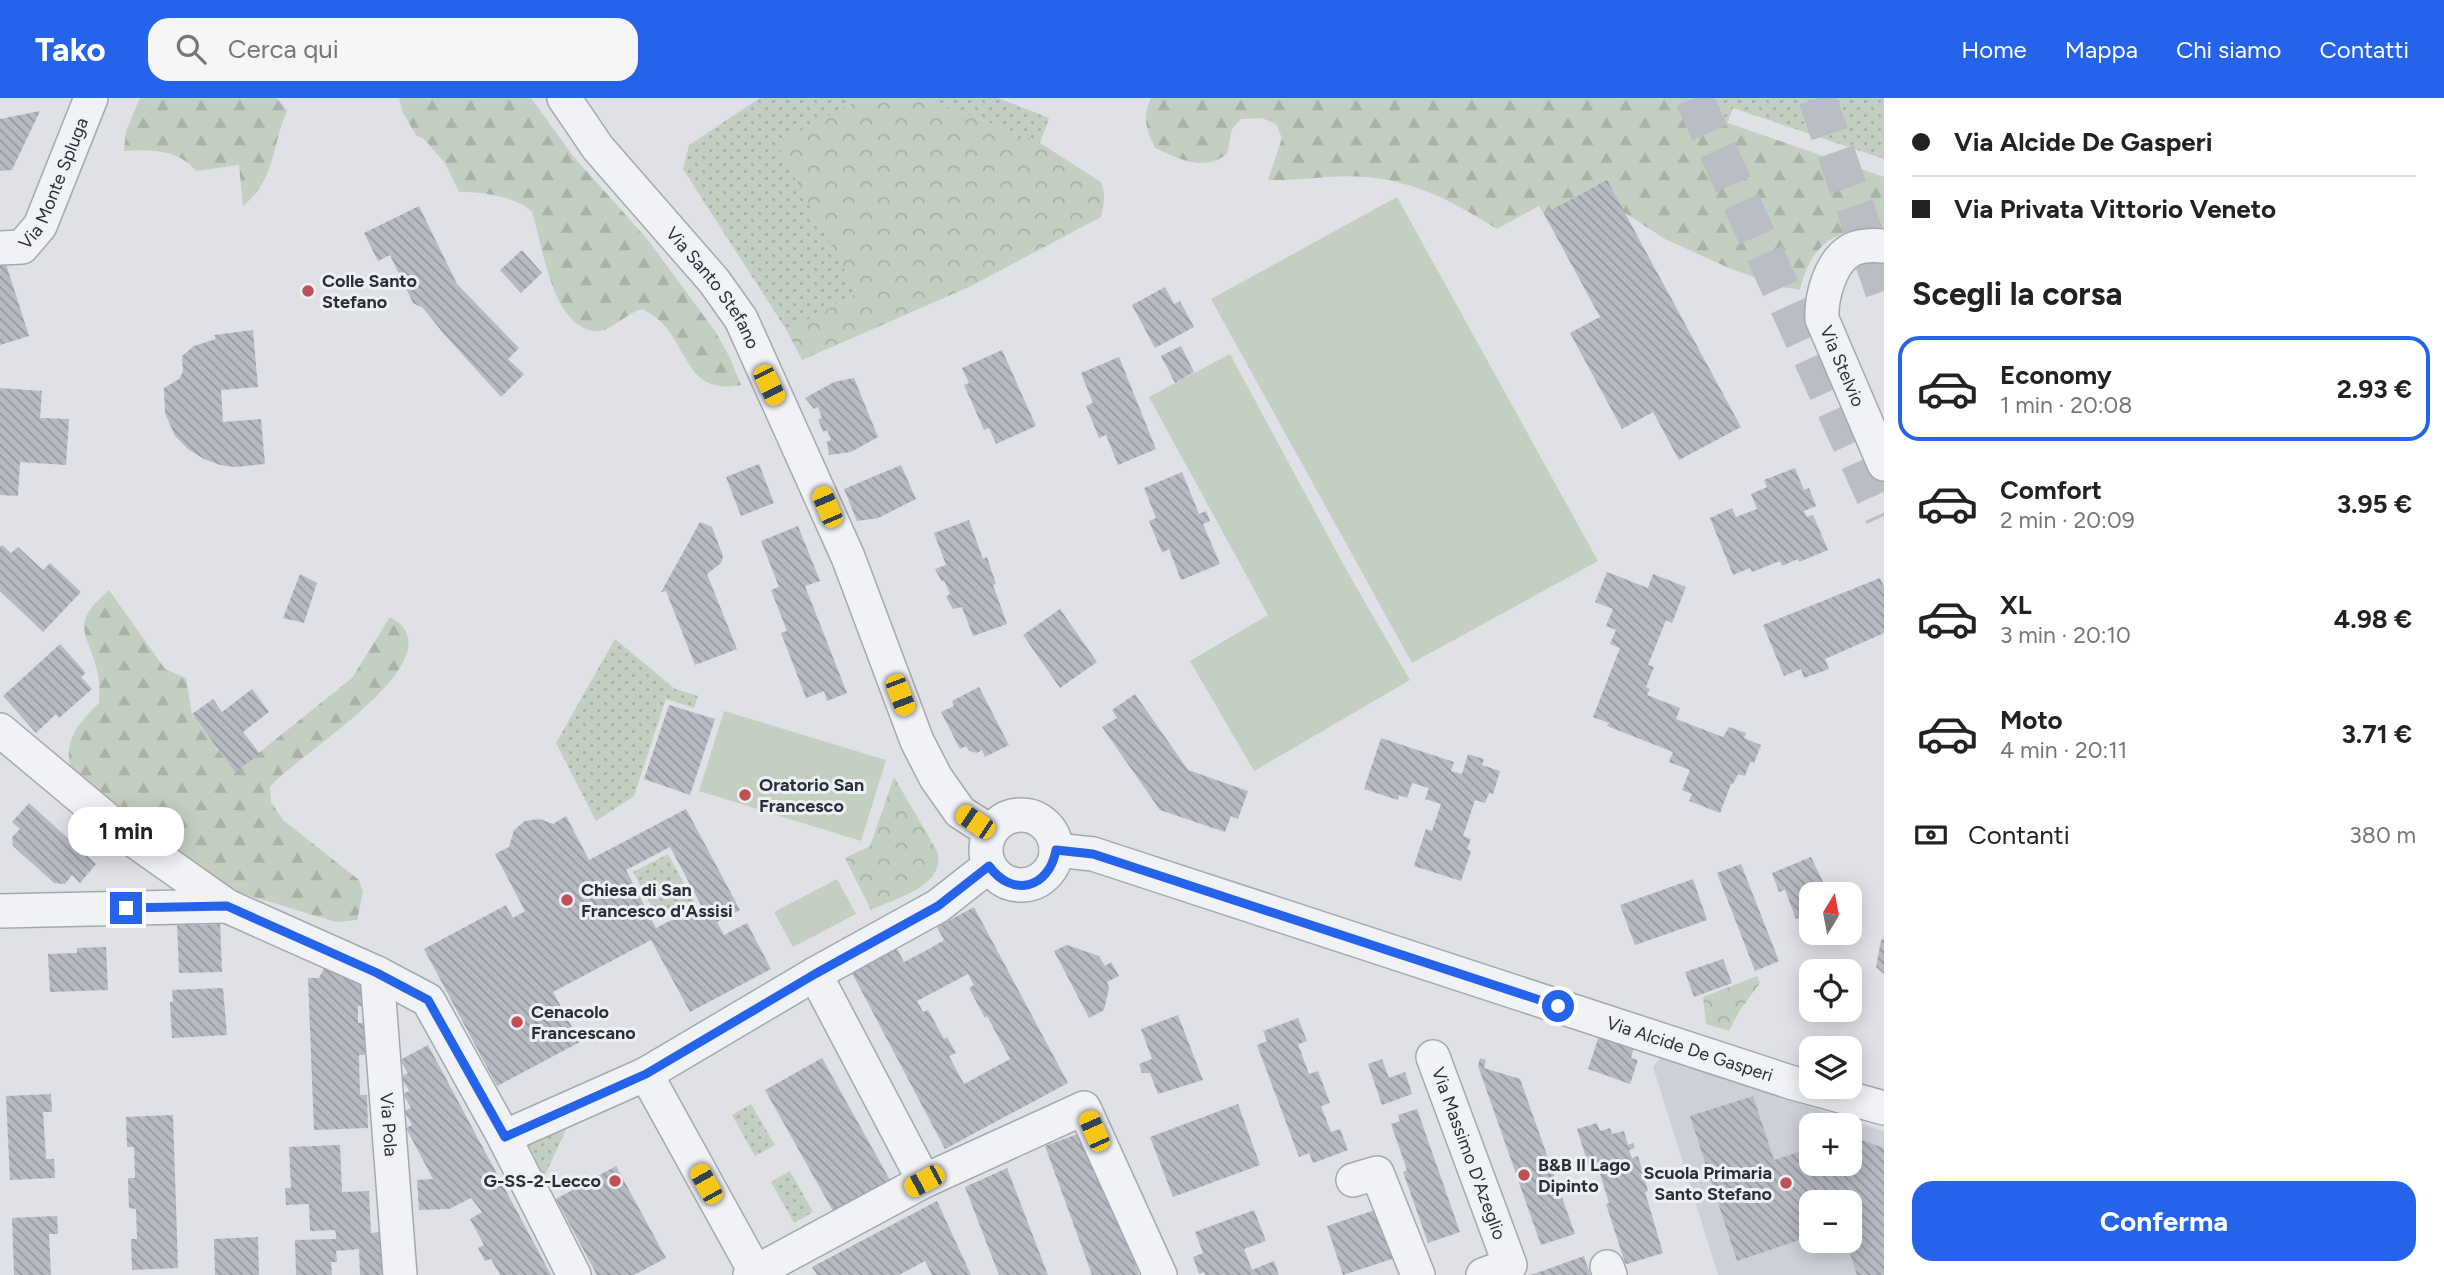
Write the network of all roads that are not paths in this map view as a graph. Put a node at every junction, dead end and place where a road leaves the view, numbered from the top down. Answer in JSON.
{"nodes":[{"id":1,"x":91,"y":98,"type":"edge"},
{"id":2,"x":564,"y":98,"type":"edge"},
{"id":3,"x":1884,"y":246,"type":"edge"},
{"id":4,"x":0,"y":248,"type":"edge"},
{"id":5,"x":1884,"y":464,"type":"edge"},
{"id":6,"x":0,"y":730,"type":"edge"},
{"id":7,"x":991,"y":832,"type":"junction"},
{"id":8,"x":1056,"y":850,"type":"junction"},
{"id":9,"x":989,"y":866,"type":"junction"},
{"id":10,"x":227,"y":906,"type":"junction"},
{"id":11,"x":0,"y":911,"type":"edge"},
{"id":12,"x":377,"y":973,"type":"junction"},
{"id":13,"x":815,"y":974,"type":"junction"},
{"id":14,"x":1433,"y":1057,"type":"dead end"},
{"id":15,"x":646,"y":1074,"type":"junction"},
{"id":16,"x":1884,"y":1108,"type":"edge"},
{"id":17,"x":505,"y":1137,"type":"junction"},
{"id":18,"x":1353,"y":1180,"type":"dead end"},
{"id":19,"x":924,"y":1181,"type":"junction"},
{"id":20,"x":754,"y":1274,"type":"edge"},
{"id":21,"x":400,"y":1275,"type":"edge"},
{"id":22,"x":574,"y":1275,"type":"edge"},
{"id":23,"x":1160,"y":1275,"type":"edge"},
{"id":24,"x":1418,"y":1275,"type":"edge"},
{"id":25,"x":1483,"y":1275,"type":"edge"}],
"edges":[{"from":1,"to":4,"type":"street","name":"Via Monte Spluga"},
{"from":2,"to":7,"type":"street","name":"Via Santo Stefano"},
{"from":3,"to":5,"type":"street","name":"Via Stelvio"},
{"from":6,"to":10,"type":"street"},
{"from":7,"to":8,"type":"street"},
{"from":7,"to":9,"type":"street"},
{"from":8,"to":9,"type":"street"},
{"from":8,"to":16,"type":"street","name":"Via Alcide De Gasperi"},
{"from":9,"to":13,"type":"street"},
{"from":10,"to":11,"type":"street"},
{"from":10,"to":12,"type":"street"},
{"from":12,"to":17,"type":"street"},
{"from":12,"to":21,"type":"street","name":"Via Pola"},
{"from":13,"to":15,"type":"street"},
{"from":13,"to":19,"type":"street"},
{"from":14,"to":25,"type":"street","name":"Via Massimo D'Azeglio"},
{"from":15,"to":17,"type":"street"},
{"from":15,"to":20,"type":"street"},
{"from":17,"to":22,"type":"street"},
{"from":18,"to":24,"type":"street"},
{"from":19,"to":20,"type":"street"},
{"from":19,"to":23,"type":"street"}]}
